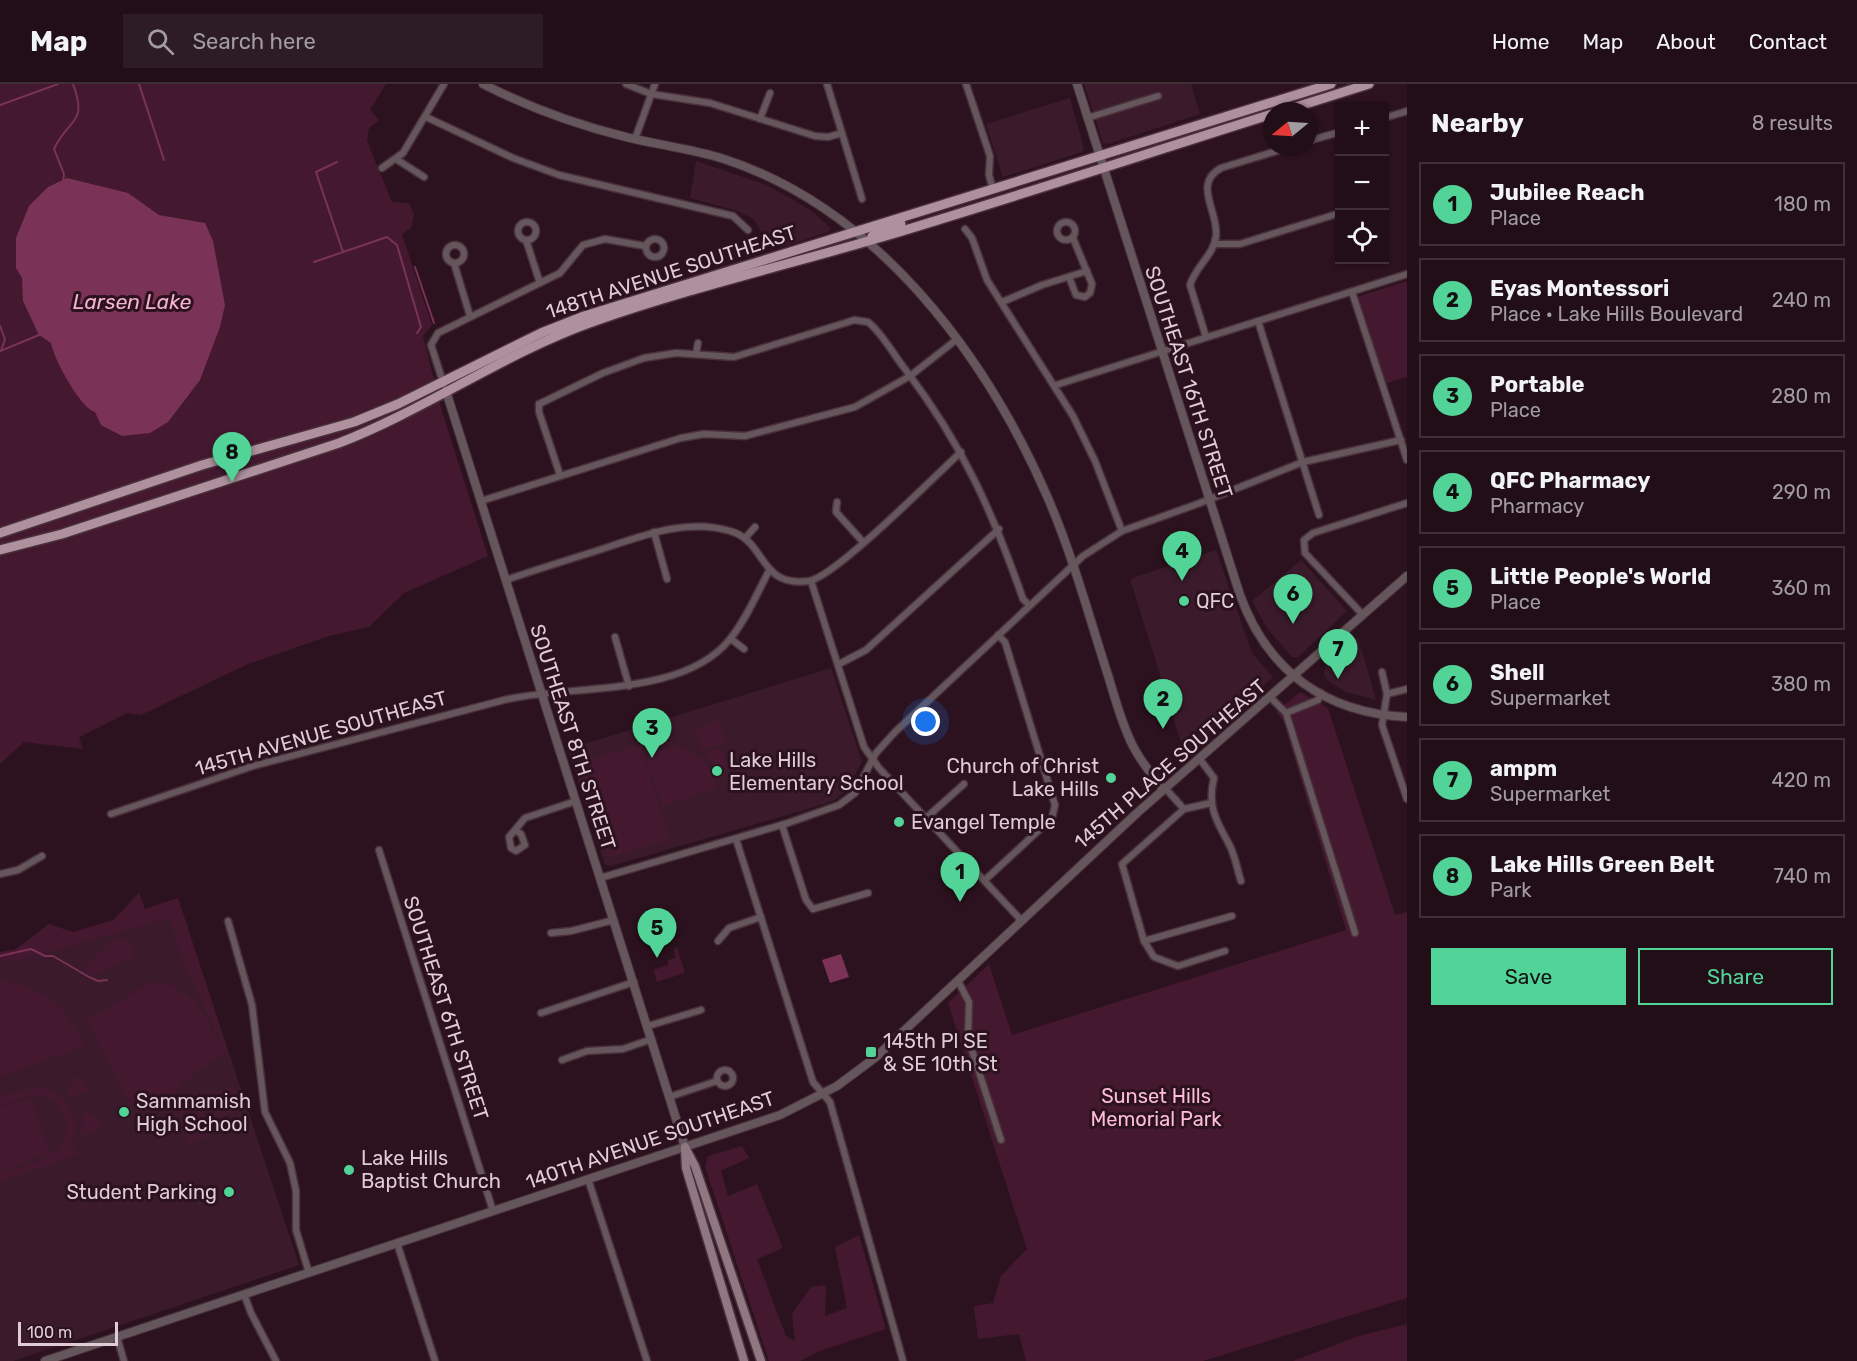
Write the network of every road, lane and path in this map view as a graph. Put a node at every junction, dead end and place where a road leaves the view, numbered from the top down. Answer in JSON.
{"nodes":[{"id":1,"x":444,"y":84,"type":"edge"},
{"id":2,"x":483,"y":84,"type":"edge"},
{"id":3,"x":626,"y":84,"type":"edge"},
{"id":4,"x":655,"y":84,"type":"edge"},
{"id":5,"x":827,"y":84,"type":"edge"},
{"id":6,"x":966,"y":84,"type":"edge"},
{"id":7,"x":1077,"y":84,"type":"edge"},
{"id":8,"x":1330,"y":84,"type":"edge"},
{"id":9,"x":1369,"y":84,"type":"edge"},
{"id":10,"x":770,"y":93,"type":"dead end"},
{"id":11,"x":651,"y":94,"type":"junction"},
{"id":12,"x":1158,"y":96,"type":"dead end"},
{"id":13,"x":1312,"y":102,"type":"edge"},
{"id":14,"x":1407,"y":111,"type":"edge"},
{"id":15,"x":1389,"y":116,"type":"edge"},
{"id":16,"x":426,"y":117,"type":"junction"},
{"id":17,"x":1263,"y":117,"type":"edge"},
{"id":18,"x":760,"y":118,"type":"junction"},
{"id":19,"x":1088,"y":118,"type":"junction"},
{"id":20,"x":842,"y":133,"type":"junction"},
{"id":21,"x":1335,"y":133,"type":"edge"},
{"id":22,"x":1317,"y":138,"type":"edge"},
{"id":23,"x":635,"y":139,"type":"junction"},
{"id":24,"x":1263,"y":155,"type":"edge"},
{"id":25,"x":1099,"y":157,"type":"junction"},
{"id":26,"x":396,"y":159,"type":"junction"},
{"id":27,"x":382,"y":168,"type":"dead end"},
{"id":28,"x":1103,"y":168,"type":"junction"},
{"id":29,"x":424,"y":177,"type":"dead end"},
{"id":30,"x":993,"y":190,"type":"junction"},
{"id":31,"x":862,"y":199,"type":"dead end"},
{"id":32,"x":938,"y":207,"type":"junction"},
{"id":33,"x":1335,"y":215,"type":"edge"},
{"id":34,"x":965,"y":229,"type":"dead end"},
{"id":35,"x":748,"y":230,"type":"dead end"},
{"id":36,"x":854,"y":231,"type":"junction"},
{"id":37,"x":1073,"y":238,"type":"dead end"},
{"id":38,"x":526,"y":240,"type":"dead end"},
{"id":39,"x":865,"y":242,"type":"junction"},
{"id":40,"x":1215,"y":244,"type":"junction"},
{"id":41,"x":645,"y":246,"type":"dead end"},
{"id":42,"x":837,"y":249,"type":"junction"},
{"id":43,"x":454,"y":263,"type":"dead end"},
{"id":44,"x":1087,"y":271,"type":"junction"},
{"id":45,"x":1407,"y":274,"type":"edge"},
{"id":46,"x":1069,"y":277,"type":"junction"},
{"id":47,"x":540,"y":283,"type":"junction"},
{"id":48,"x":1352,"y":292,"type":"junction"},
{"id":49,"x":1002,"y":302,"type":"junction"},
{"id":50,"x":470,"y":316,"type":"junction"},
{"id":51,"x":1258,"y":321,"type":"junction"},
{"id":52,"x":1206,"y":337,"type":"junction"},
{"id":53,"x":956,"y":340,"type":"junction"},
{"id":54,"x":698,"y":343,"type":"dead end"},
{"id":55,"x":1162,"y":351,"type":"junction"},
{"id":56,"x":696,"y":354,"type":"junction"},
{"id":57,"x":910,"y":376,"type":"junction"},
{"id":58,"x":443,"y":381,"type":"junction"},
{"id":59,"x":1056,"y":385,"type":"junction"},
{"id":60,"x":446,"y":392,"type":"junction"},
{"id":61,"x":1401,"y":440,"type":"junction"},
{"id":62,"x":254,"y":451,"type":"junction"},
{"id":63,"x":961,"y":452,"type":"junction"},
{"id":64,"x":1407,"y":460,"type":"edge"},
{"id":65,"x":1303,"y":462,"type":"junction"},
{"id":66,"x":244,"y":472,"type":"junction"},
{"id":67,"x":560,"y":475,"type":"junction"},
{"id":68,"x":1209,"y":500,"type":"junction"},
{"id":69,"x":481,"y":501,"type":"junction"},
{"id":70,"x":837,"y":502,"type":"dead end"},
{"id":71,"x":1407,"y":503,"type":"edge"},
{"id":72,"x":1319,"y":515,"type":"dead end"},
{"id":73,"x":755,"y":527,"type":"dead end"},
{"id":74,"x":999,"y":529,"type":"junction"},
{"id":75,"x":1122,"y":531,"type":"junction"},
{"id":76,"x":654,"y":532,"type":"junction"},
{"id":77,"x":1,"y":533,"type":"edge"},
{"id":78,"x":746,"y":537,"type":"junction"},
{"id":79,"x":863,"y":542,"type":"junction"},
{"id":80,"x":0,"y":550,"type":"edge"},
{"id":81,"x":1074,"y":565,"type":"junction"},
{"id":82,"x":769,"y":571,"type":"junction"},
{"id":83,"x":1407,"y":576,"type":"edge"},
{"id":84,"x":667,"y":579,"type":"dead end"},
{"id":85,"x":506,"y":580,"type":"junction"},
{"id":86,"x":811,"y":581,"type":"junction"},
{"id":87,"x":1029,"y":605,"type":"junction"},
{"id":88,"x":1363,"y":615,"type":"junction"},
{"id":89,"x":998,"y":635,"type":"junction"},
{"id":90,"x":615,"y":637,"type":"dead end"},
{"id":91,"x":731,"y":639,"type":"junction"},
{"id":92,"x":744,"y":649,"type":"dead end"},
{"id":93,"x":839,"y":664,"type":"junction"},
{"id":94,"x":1382,"y":672,"type":"dead end"},
{"id":95,"x":1295,"y":676,"type":"junction"},
{"id":96,"x":629,"y":686,"type":"junction"},
{"id":97,"x":1407,"y":689,"type":"edge"},
{"id":98,"x":542,"y":692,"type":"junction"},
{"id":99,"x":1321,"y":693,"type":"junction"},
{"id":100,"x":1388,"y":694,"type":"junction"},
{"id":101,"x":1270,"y":698,"type":"junction"},
{"id":102,"x":1286,"y":713,"type":"junction"},
{"id":103,"x":1385,"y":715,"type":"junction"},
{"id":104,"x":1407,"y":717,"type":"edge"},
{"id":105,"x":1199,"y":759,"type":"junction"},
{"id":106,"x":873,"y":760,"type":"junction"},
{"id":107,"x":964,"y":783,"type":"dead end"},
{"id":108,"x":1164,"y":788,"type":"junction"},
{"id":109,"x":1407,"y":799,"type":"edge"},
{"id":110,"x":576,"y":801,"type":"junction"},
{"id":111,"x":1211,"y":803,"type":"junction"},
{"id":112,"x":1184,"y":809,"type":"junction"},
{"id":113,"x":111,"y":814,"type":"dead end"},
{"id":114,"x":926,"y":818,"type":"junction"},
{"id":115,"x":782,"y":825,"type":"junction"},
{"id":116,"x":515,"y":830,"type":"dead end"},
{"id":117,"x":736,"y":839,"type":"junction"},
{"id":118,"x":379,"y":850,"type":"dead end"},
{"id":119,"x":42,"y":856,"type":"dead end"},
{"id":120,"x":0,"y":874,"type":"edge"},
{"id":121,"x":600,"y":878,"type":"junction"},
{"id":122,"x":985,"y":880,"type":"junction"},
{"id":123,"x":1241,"y":881,"type":"dead end"},
{"id":124,"x":868,"y":893,"type":"dead end"},
{"id":125,"x":1232,"y":916,"type":"dead end"},
{"id":126,"x":761,"y":917,"type":"junction"},
{"id":127,"x":614,"y":920,"type":"junction"},
{"id":128,"x":1021,"y":920,"type":"junction"},
{"id":129,"x":228,"y":921,"type":"dead end"},
{"id":130,"x":551,"y":933,"type":"dead end"},
{"id":131,"x":1355,"y":933,"type":"dead end"},
{"id":132,"x":718,"y":941,"type":"dead end"},
{"id":133,"x":1144,"y":941,"type":"junction"},
{"id":134,"x":1225,"y":951,"type":"dead end"},
{"id":135,"x":958,"y":981,"type":"junction"},
{"id":136,"x":634,"y":982,"type":"junction"},
{"id":137,"x":700,"y":1010,"type":"dead end"},
{"id":138,"x":541,"y":1012,"type":"dead end"},
{"id":139,"x":648,"y":1026,"type":"junction"},
{"id":140,"x":652,"y":1039,"type":"junction"},
{"id":141,"x":562,"y":1060,"type":"dead end"},
{"id":142,"x":717,"y":1081,"type":"dead end"},
{"id":143,"x":823,"y":1094,"type":"junction"},
{"id":144,"x":669,"y":1097,"type":"junction"},
{"id":145,"x":1001,"y":1140,"type":"dead end"},
{"id":146,"x":684,"y":1147,"type":"junction"},
{"id":147,"x":588,"y":1179,"type":"junction"},
{"id":148,"x":493,"y":1211,"type":"junction"},
{"id":149,"x":397,"y":1243,"type":"junction"},
{"id":150,"x":309,"y":1273,"type":"junction"},
{"id":151,"x":244,"y":1294,"type":"junction"},
{"id":152,"x":117,"y":1337,"type":"junction"},
{"id":153,"x":45,"y":1361,"type":"edge"},
{"id":154,"x":124,"y":1361,"type":"edge"},
{"id":155,"x":276,"y":1361,"type":"edge"},
{"id":156,"x":435,"y":1361,"type":"edge"},
{"id":157,"x":647,"y":1361,"type":"edge"},
{"id":158,"x":744,"y":1361,"type":"edge"},
{"id":159,"x":760,"y":1361,"type":"edge"},
{"id":160,"x":901,"y":1361,"type":"edge"}],
"edges":[{"from":1,"to":16,"type":"street"},
{"from":2,"to":23,"type":"street"},
{"from":3,"to":11,"type":"street"},
{"from":4,"to":11,"type":"street"},
{"from":5,"to":20,"type":"street"},
{"from":6,"to":30,"type":"street"},
{"from":7,"to":19,"type":"street","name":"SOUTHEAST 16TH STREET"},
{"from":8,"to":25,"type":"main road","name":"148TH AVENUE SOUTHEAST"},
{"from":9,"to":13,"type":"main road"},
{"from":10,"to":18,"type":"street"},
{"from":11,"to":18,"type":"street"},
{"from":11,"to":23,"type":"street"},
{"from":12,"to":19,"type":"street"},
{"from":14,"to":15,"type":"street"},
{"from":16,"to":26,"type":"street"},
{"from":16,"to":35,"type":"street"},
{"from":17,"to":28,"type":"main road","name":"148TH AVENUE SOUTHEAST"},
{"from":18,"to":20,"type":"street"},
{"from":19,"to":25,"type":"street","name":"SOUTHEAST 16TH STREET"},
{"from":20,"to":31,"type":"street"},
{"from":21,"to":22,"type":"street"},
{"from":23,"to":36,"type":"street"},
{"from":24,"to":40,"type":"street"},
{"from":25,"to":28,"type":"street","name":"SOUTHEAST 16TH STREET"},
{"from":25,"to":30,"type":"main road","name":"148TH AVENUE SOUTHEAST"},
{"from":26,"to":27,"type":"street"},
{"from":26,"to":29,"type":"street"},
{"from":28,"to":39,"type":"main road","name":"148TH AVENUE SOUTHEAST"},
{"from":28,"to":55,"type":"street","name":"SOUTHEAST 16TH STREET"},
{"from":30,"to":32,"type":"main road","name":"148TH AVENUE SOUTHEAST"},
{"from":32,"to":36,"type":"main road","name":"148TH AVENUE SOUTHEAST"},
{"from":32,"to":39,"type":"main road"},
{"from":33,"to":40,"type":"street"},
{"from":34,"to":49,"type":"street"},
{"from":36,"to":39,"type":"street"},
{"from":36,"to":42,"type":"main road"},
{"from":36,"to":58,"type":"main road","name":"148TH AVENUE SOUTHEAST"},
{"from":37,"to":44,"type":"street"},
{"from":38,"to":47,"type":"street"},
{"from":39,"to":42,"type":"main road","name":"148TH AVENUE SOUTHEAST"},
{"from":39,"to":53,"type":"street"},
{"from":40,"to":52,"type":"street"},
{"from":41,"to":47,"type":"street"},
{"from":42,"to":60,"type":"main road","name":"148TH AVENUE SOUTHEAST"},
{"from":43,"to":50,"type":"street"},
{"from":44,"to":46,"type":"street"},
{"from":44,"to":46,"type":"street"},
{"from":45,"to":48,"type":"street"},
{"from":46,"to":49,"type":"street"},
{"from":47,"to":50,"type":"street"},
{"from":48,"to":51,"type":"street"},
{"from":48,"to":61,"type":"street"},
{"from":49,"to":59,"type":"street"},
{"from":50,"to":58,"type":"street","name":"SOUTHEAST 8TH STREET"},
{"from":51,"to":52,"type":"street"},
{"from":51,"to":65,"type":"street"},
{"from":52,"to":55,"type":"street"},
{"from":53,"to":57,"type":"street"},
{"from":53,"to":81,"type":"street"},
{"from":54,"to":56,"type":"street"},
{"from":55,"to":59,"type":"street"},
{"from":55,"to":68,"type":"street","name":"SOUTHEAST 16TH STREET"},
{"from":56,"to":57,"type":"street"},
{"from":56,"to":67,"type":"street"},
{"from":57,"to":63,"type":"street"},
{"from":57,"to":67,"type":"street"},
{"from":58,"to":60,"type":"street","name":"SOUTHEAST 8TH STREET"},
{"from":58,"to":62,"type":"main road","name":"148TH AVENUE SOUTHEAST"},
{"from":59,"to":75,"type":"street"},
{"from":60,"to":66,"type":"main road","name":"148TH AVENUE SOUTHEAST"},
{"from":60,"to":69,"type":"street","name":"SOUTHEAST 8TH STREET"},
{"from":61,"to":64,"type":"street"},
{"from":61,"to":65,"type":"street"},
{"from":62,"to":66,"type":"main road"},
{"from":62,"to":77,"type":"main road","name":"148TH AVENUE SOUTHEAST"},
{"from":63,"to":74,"type":"street"},
{"from":63,"to":79,"type":"street"},
{"from":65,"to":68,"type":"street"},
{"from":65,"to":72,"type":"street"},
{"from":66,"to":80,"type":"main road","name":"148TH AVENUE SOUTHEAST"},
{"from":67,"to":69,"type":"street"},
{"from":68,"to":75,"type":"street"},
{"from":68,"to":95,"type":"street","name":"SOUTHEAST 16TH STREET"},
{"from":69,"to":85,"type":"street","name":"SOUTHEAST 8TH STREET"},
{"from":70,"to":79,"type":"street"},
{"from":71,"to":88,"type":"street"},
{"from":73,"to":78,"type":"street"},
{"from":74,"to":87,"type":"street"},
{"from":74,"to":93,"type":"street"},
{"from":75,"to":81,"type":"street"},
{"from":76,"to":78,"type":"street"},
{"from":76,"to":84,"type":"street"},
{"from":76,"to":85,"type":"street"},
{"from":77,"to":80,"type":"main road"},
{"from":78,"to":82,"type":"street"},
{"from":79,"to":86,"type":"street"},
{"from":81,"to":87,"type":"street"},
{"from":81,"to":108,"type":"street"},
{"from":82,"to":86,"type":"street"},
{"from":82,"to":91,"type":"street"},
{"from":83,"to":88,"type":"street","name":"145TH PLACE SOUTHEAST"},
{"from":85,"to":98,"type":"street","name":"SOUTHEAST 8TH STREET"},
{"from":86,"to":93,"type":"street"},
{"from":87,"to":89,"type":"street"},
{"from":88,"to":95,"type":"street","name":"145TH PLACE SOUTHEAST"},
{"from":89,"to":106,"type":"street"},
{"from":89,"to":122,"type":"street"},
{"from":90,"to":96,"type":"street"},
{"from":91,"to":92,"type":"street"},
{"from":91,"to":96,"type":"street","name":"145TH AVENUE SOUTHEAST"},
{"from":93,"to":106,"type":"street"},
{"from":94,"to":100,"type":"street"},
{"from":95,"to":99,"type":"street","name":"SOUTHEAST 16TH STREET"},
{"from":95,"to":101,"type":"street","name":"145TH PLACE SOUTHEAST"},
{"from":96,"to":98,"type":"street","name":"145TH AVENUE SOUTHEAST"},
{"from":97,"to":100,"type":"street"},
{"from":98,"to":110,"type":"street","name":"SOUTHEAST 8TH STREET"},
{"from":98,"to":113,"type":"street","name":"145TH AVENUE SOUTHEAST"},
{"from":99,"to":102,"type":"street"},
{"from":99,"to":103,"type":"street","name":"SOUTHEAST 16TH STREET"},
{"from":100,"to":103,"type":"street"},
{"from":101,"to":102,"type":"street"},
{"from":101,"to":105,"type":"street","name":"145TH PLACE SOUTHEAST"},
{"from":102,"to":131,"type":"street"},
{"from":103,"to":104,"type":"street","name":"SOUTHEAST 16TH STREET"},
{"from":103,"to":109,"type":"street"},
{"from":105,"to":108,"type":"street","name":"145TH PLACE SOUTHEAST"},
{"from":105,"to":111,"type":"street"},
{"from":106,"to":114,"type":"street"},
{"from":106,"to":115,"type":"street"},
{"from":107,"to":114,"type":"street"},
{"from":108,"to":112,"type":"street"},
{"from":108,"to":128,"type":"street","name":"145TH PLACE SOUTHEAST"},
{"from":110,"to":116,"type":"street"},
{"from":110,"to":121,"type":"street","name":"SOUTHEAST 8TH STREET"},
{"from":111,"to":112,"type":"street"},
{"from":111,"to":123,"type":"street"},
{"from":112,"to":133,"type":"street"},
{"from":114,"to":122,"type":"street"},
{"from":115,"to":117,"type":"street"},
{"from":115,"to":124,"type":"street"},
{"from":117,"to":121,"type":"street"},
{"from":117,"to":126,"type":"street"},
{"from":118,"to":148,"type":"street","name":"SOUTHEAST 6TH STREET"},
{"from":119,"to":120,"type":"street"},
{"from":121,"to":127,"type":"street","name":"SOUTHEAST 8TH STREET"},
{"from":122,"to":128,"type":"street"},
{"from":125,"to":133,"type":"street"},
{"from":126,"to":132,"type":"street"},
{"from":126,"to":143,"type":"street"},
{"from":127,"to":130,"type":"street"},
{"from":127,"to":136,"type":"street","name":"SOUTHEAST 8TH STREET"},
{"from":128,"to":135,"type":"street","name":"145TH PLACE SOUTHEAST"},
{"from":129,"to":150,"type":"street"},
{"from":133,"to":134,"type":"street"},
{"from":135,"to":143,"type":"street","name":"140TH AVENUE SOUTHEAST"},
{"from":135,"to":145,"type":"street"},
{"from":136,"to":138,"type":"street"},
{"from":136,"to":139,"type":"street","name":"SOUTHEAST 8TH STREET"},
{"from":137,"to":139,"type":"street"},
{"from":139,"to":140,"type":"street","name":"SOUTHEAST 8TH STREET"},
{"from":140,"to":141,"type":"street"},
{"from":140,"to":144,"type":"street","name":"SOUTHEAST 8TH STREET"},
{"from":142,"to":144,"type":"street"},
{"from":143,"to":146,"type":"street","name":"140TH AVENUE SOUTHEAST"},
{"from":143,"to":160,"type":"street"},
{"from":144,"to":146,"type":"street","name":"SOUTHEAST 8TH STREET"},
{"from":146,"to":147,"type":"street","name":"140TH AVENUE SOUTHEAST"},
{"from":146,"to":158,"type":"main road"},
{"from":146,"to":159,"type":"main road"},
{"from":147,"to":148,"type":"street","name":"140TH AVENUE SOUTHEAST"},
{"from":147,"to":157,"type":"street"},
{"from":148,"to":149,"type":"street","name":"140TH AVENUE SOUTHEAST"},
{"from":149,"to":150,"type":"street","name":"140TH AVENUE SOUTHEAST"},
{"from":149,"to":156,"type":"street"},
{"from":150,"to":151,"type":"street","name":"140TH AVENUE SOUTHEAST"},
{"from":151,"to":152,"type":"street","name":"140TH AVENUE SOUTHEAST"},
{"from":151,"to":155,"type":"street"},
{"from":152,"to":153,"type":"street","name":"140TH AVENUE SOUTHEAST"},
{"from":152,"to":154,"type":"street"}]}
